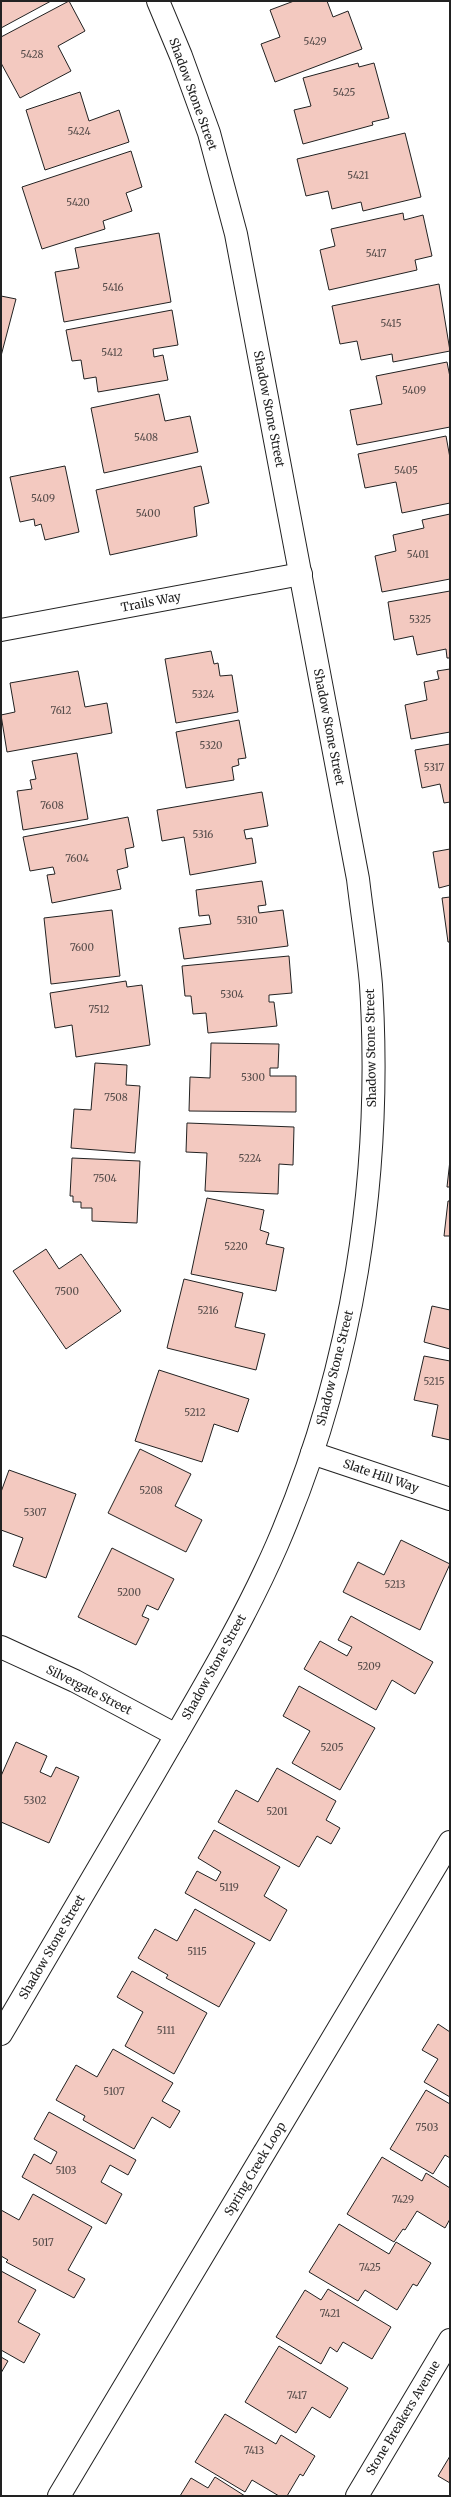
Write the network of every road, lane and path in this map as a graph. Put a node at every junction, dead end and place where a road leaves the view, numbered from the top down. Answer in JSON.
{"nodes":[{"id":1,"x":158,"y":1,"type":"edge"},
{"id":2,"x":301,"y":574,"type":"junction"},
{"id":3,"x":1,"y":630,"type":"edge"},
{"id":4,"x":312,"y":1452,"type":"junction"},
{"id":5,"x":450,"y":1499,"type":"edge"},
{"id":6,"x":1,"y":1647,"type":"edge"},
{"id":7,"x":176,"y":1735,"type":"junction"},
{"id":8,"x":450,"y":1842,"type":"edge"},
{"id":9,"x":1,"y":2034,"type":"edge"},
{"id":10,"x":450,"y":2340,"type":"edge"},
{"id":11,"x":59,"y":2496,"type":"edge"},
{"id":12,"x":357,"y":2496,"type":"edge"}],
"edges":[{"from":1,"to":2,"type":"street","name":"Shadow Stone Street"},
{"from":2,"to":3,"type":"street","name":"Trails Way"},
{"from":2,"to":4,"type":"street","name":"Shadow Stone Street"},
{"from":4,"to":5,"type":"street","name":"Slate Hill Way"},
{"from":4,"to":7,"type":"street","name":"Shadow Stone Street"},
{"from":6,"to":7,"type":"street","name":"Silvergate Street"},
{"from":7,"to":9,"type":"street","name":"Shadow Stone Street"},
{"from":8,"to":11,"type":"street","name":"Spring Creek Loop"},
{"from":10,"to":12,"type":"street","name":"Stone Breakers Avenue"}]}
